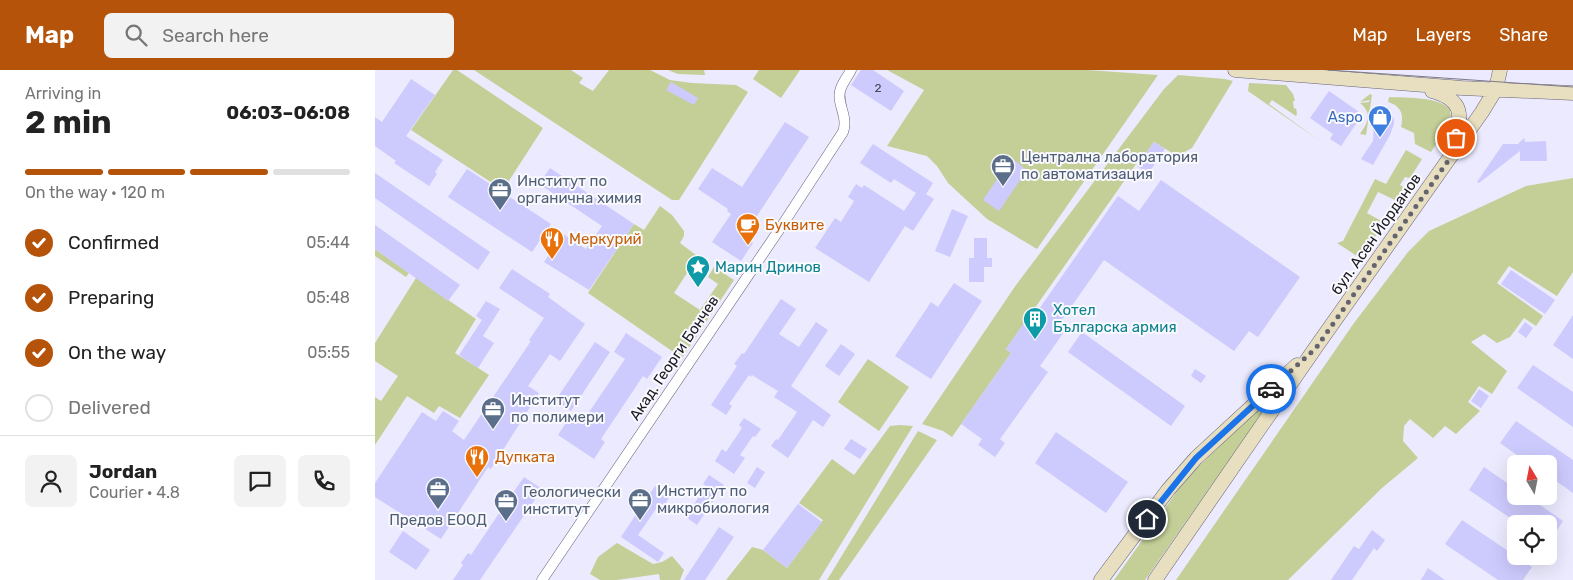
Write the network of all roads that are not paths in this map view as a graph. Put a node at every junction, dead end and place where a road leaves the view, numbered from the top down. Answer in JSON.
{"nodes":[{"id":1,"x":851,"y":70,"type":"edge"},
{"id":2,"x":1235,"y":70,"type":"edge"},
{"id":3,"x":1500,"y":70,"type":"edge"},
{"id":4,"x":1412,"y":85,"type":"junction"},
{"id":5,"x":1496,"y":89,"type":"junction"},
{"id":6,"x":1573,"y":93,"type":"edge"},
{"id":7,"x":1453,"y":154,"type":"junction"},
{"id":8,"x":1316,"y":348,"type":"junction"},
{"id":9,"x":542,"y":580,"type":"edge"},
{"id":10,"x":1101,"y":580,"type":"edge"},
{"id":11,"x":1155,"y":580,"type":"edge"}],
"edges":[{"from":1,"to":9,"type":"street","name":"Акад. Георги Бончев"},
{"from":2,"to":4,"type":"main road"},
{"from":3,"to":5,"type":"main road","name":"бул. Асен Йорданов"},
{"from":4,"to":5,"type":"main road"},
{"from":4,"to":7,"type":"main road"},
{"from":5,"to":6,"type":"main road"},
{"from":5,"to":7,"type":"main road","name":"бул. Асен Йорданов"},
{"from":7,"to":8,"type":"main road","name":"бул. Асен Йорданов"},
{"from":8,"to":10,"type":"main road","name":"бул. Асен Йорданов"},
{"from":8,"to":11,"type":"main road","name":"бул. Асен Йорданов"}]}
